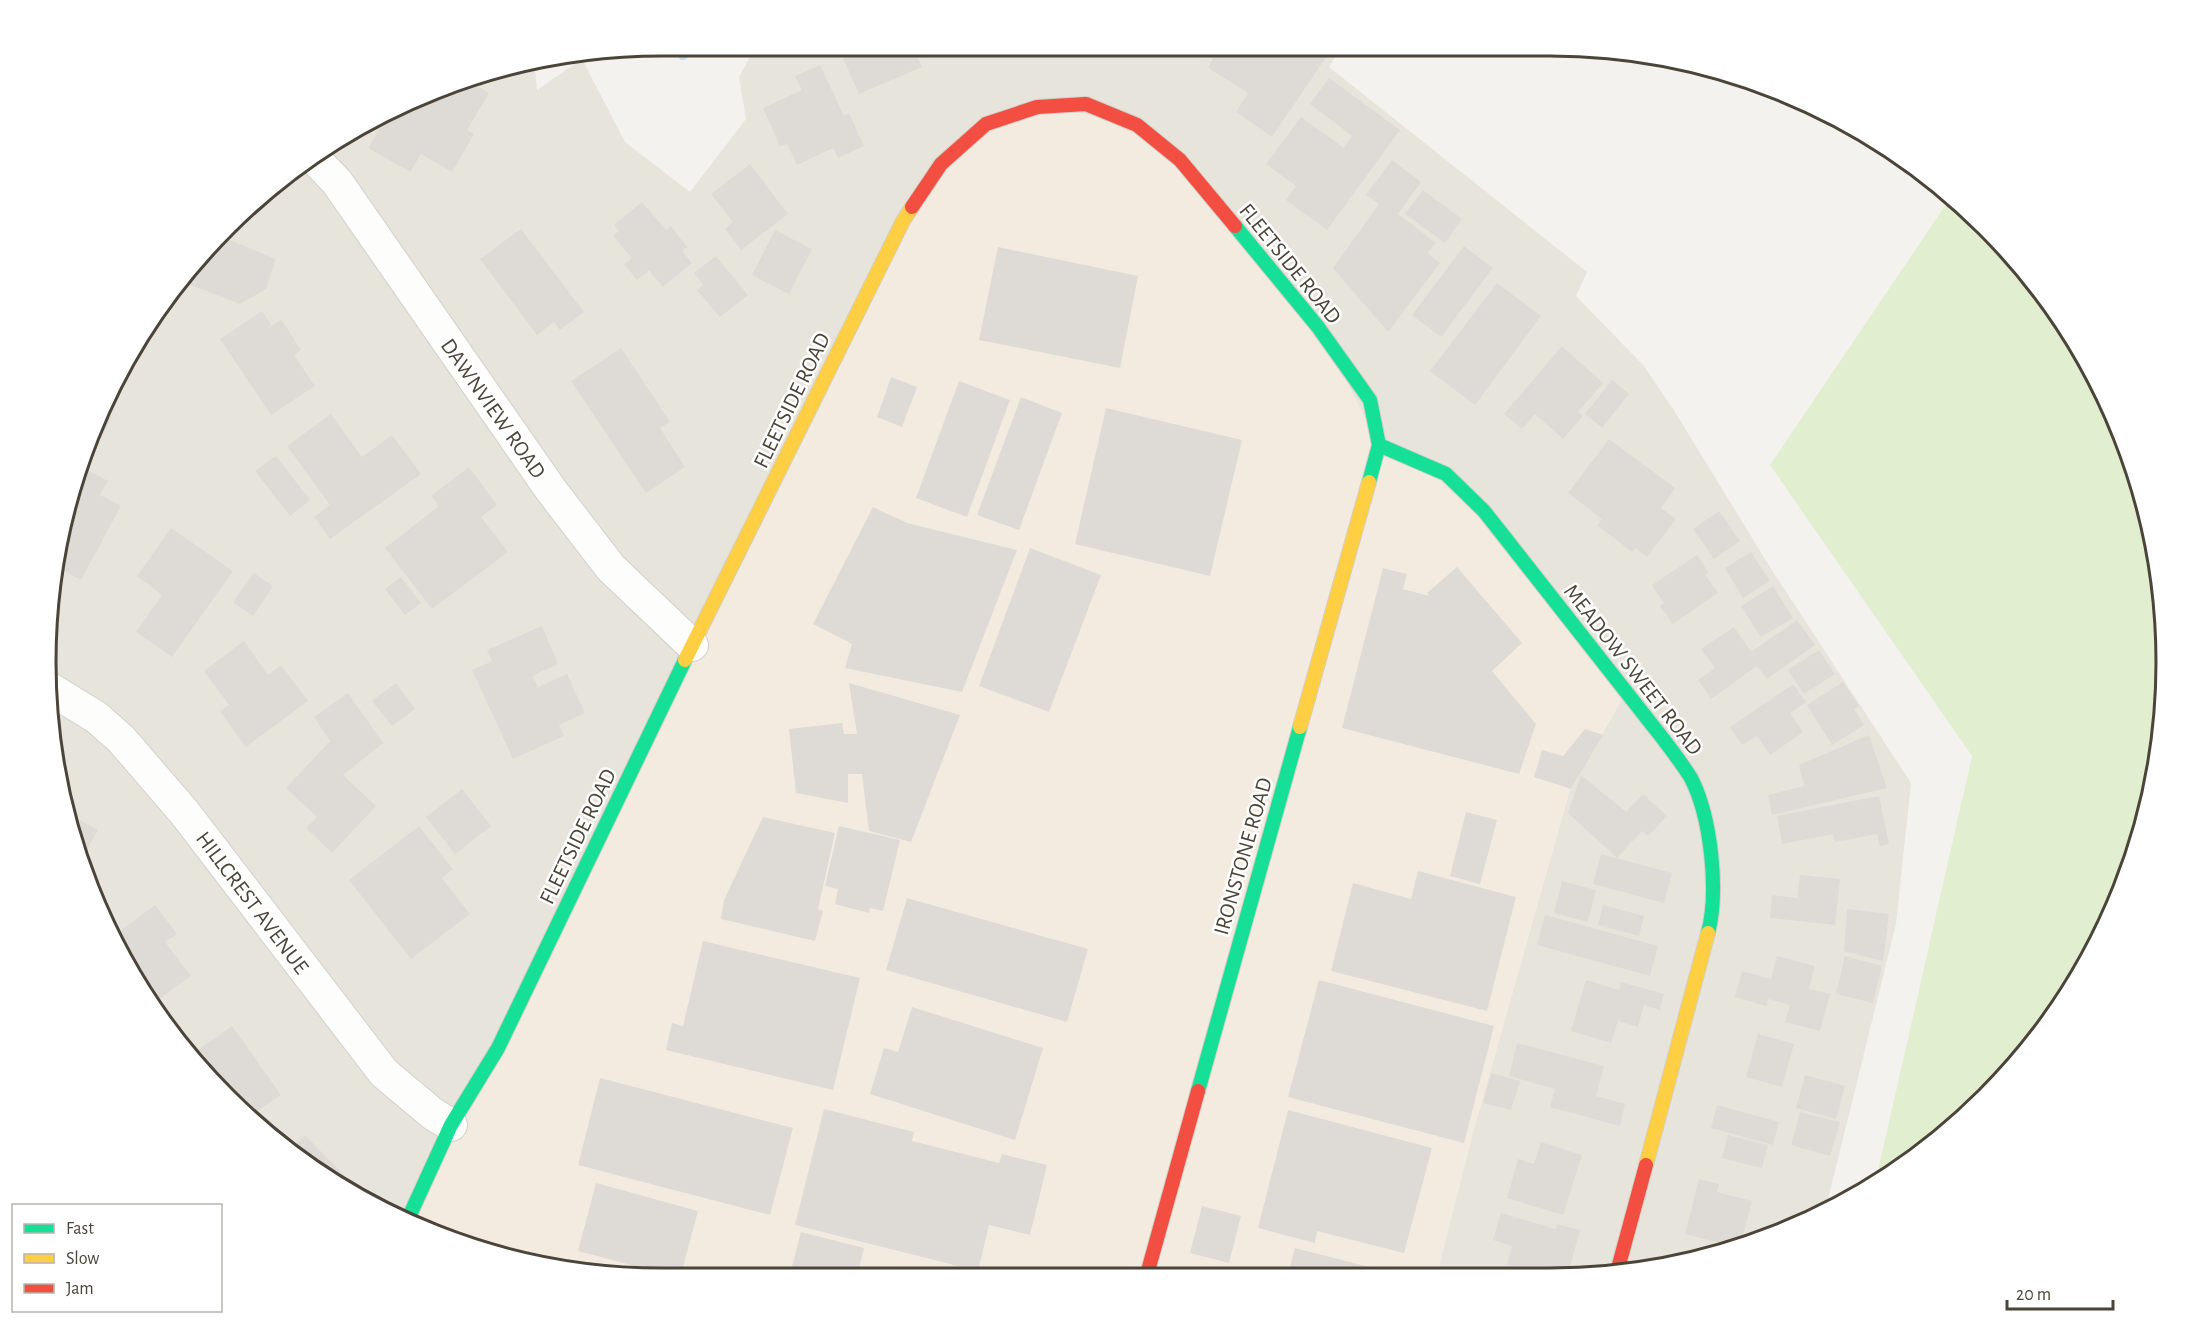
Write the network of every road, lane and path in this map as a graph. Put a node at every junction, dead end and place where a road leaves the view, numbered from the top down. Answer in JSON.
{"nodes":[{"id":1,"x":318,"y":163,"type":"edge"},
{"id":2,"x":1379,"y":446,"type":"junction"},
{"id":3,"x":692,"y":645,"type":"junction"},
{"id":4,"x":57,"y":693,"type":"edge"},
{"id":5,"x":451,"y":1125,"type":"junction"},
{"id":6,"x":411,"y":1213,"type":"edge"},
{"id":7,"x":1619,"y":1264,"type":"edge"},
{"id":8,"x":1149,"y":1268,"type":"edge"}],
"edges":[{"from":1,"to":3,"type":"street","name":"DAWNVIEW ROAD"},
{"from":2,"to":3,"type":"street","name":"FLEETSIDE ROAD"},
{"from":2,"to":7,"type":"street","name":"MEADOW SWEET ROAD"},
{"from":2,"to":8,"type":"street","name":"IRONSTONE ROAD"},
{"from":3,"to":5,"type":"street","name":"FLEETSIDE ROAD"},
{"from":4,"to":5,"type":"street","name":"HILLCREST AVENUE"},
{"from":5,"to":6,"type":"street","name":"FLEETSIDE ROAD"}]}
